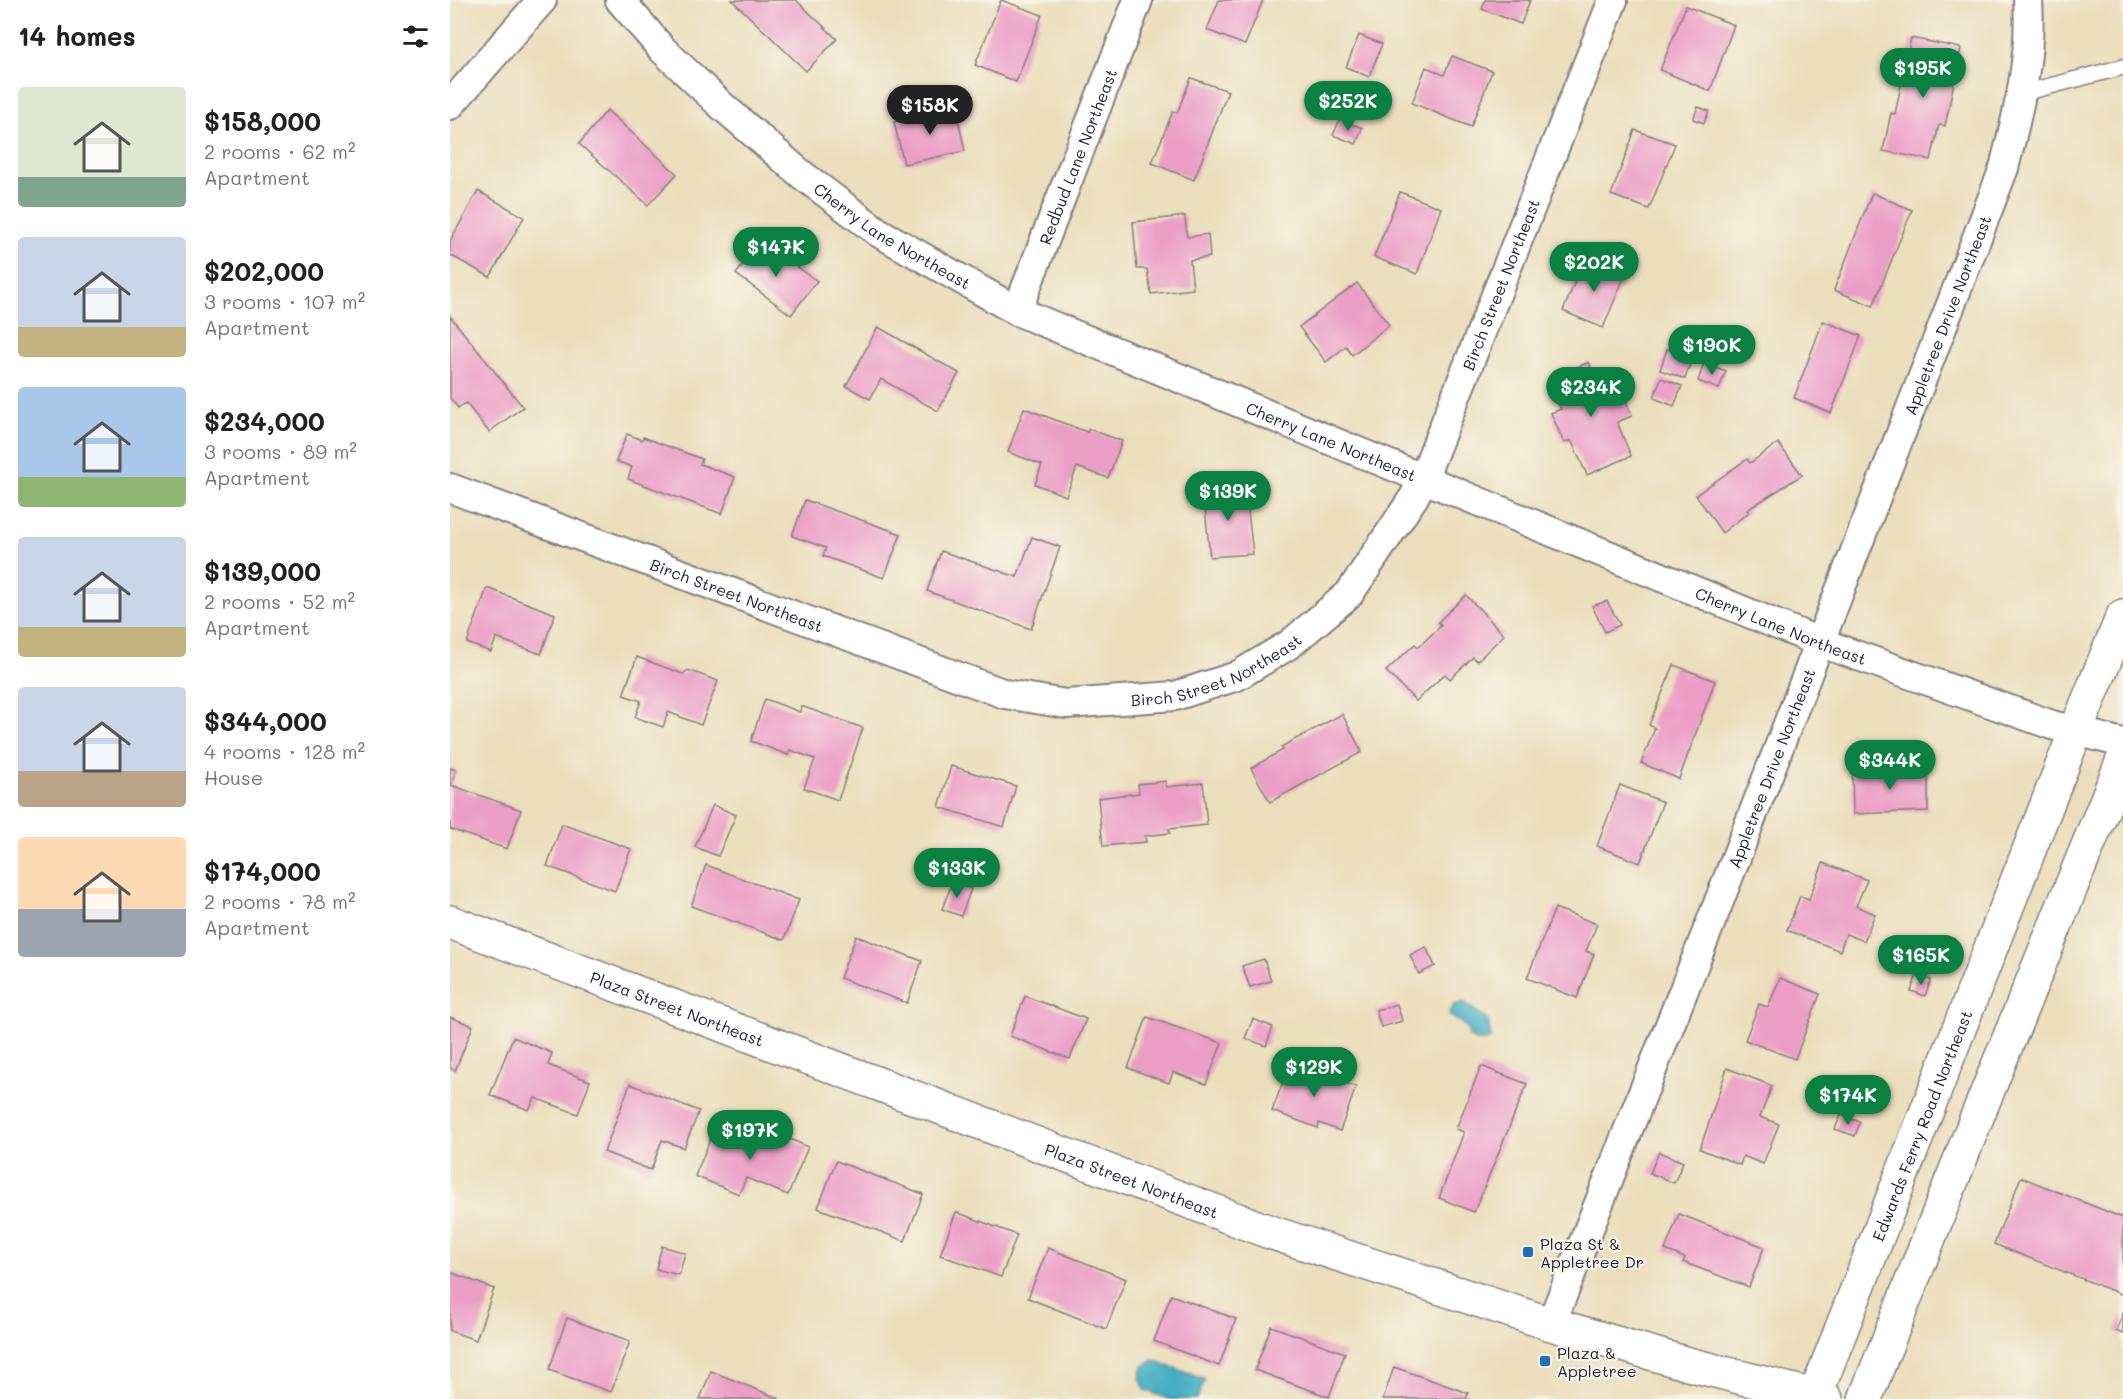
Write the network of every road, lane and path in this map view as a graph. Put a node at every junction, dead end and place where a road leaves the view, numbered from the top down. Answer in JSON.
{"nodes":[{"id":1,"x":542,"y":0,"type":"edge"},
{"id":2,"x":620,"y":0,"type":"edge"},
{"id":3,"x":1138,"y":0,"type":"edge"},
{"id":4,"x":1613,"y":0,"type":"edge"},
{"id":5,"x":2028,"y":0,"type":"edge"},
{"id":6,"x":2123,"y":67,"type":"edge"},
{"id":7,"x":2023,"y":93,"type":"junction"},
{"id":8,"x":450,"y":105,"type":"edge"},
{"id":9,"x":1017,"y":311,"type":"junction"},
{"id":10,"x":1423,"y":479,"type":"junction"},
{"id":11,"x":450,"y":488,"type":"edge"},
{"id":12,"x":2123,"y":616,"type":"edge"},
{"id":13,"x":1819,"y":642,"type":"junction"},
{"id":14,"x":2075,"y":733,"type":"junction"},
{"id":15,"x":2123,"y":743,"type":"edge"},
{"id":16,"x":2123,"y":760,"type":"edge"},
{"id":17,"x":450,"y":922,"type":"edge"},
{"id":18,"x":1551,"y":1324,"type":"junction"},
{"id":19,"x":1818,"y":1398,"type":"edge"},
{"id":20,"x":1865,"y":1399,"type":"edge"}],
"edges":[{"from":1,"to":8,"type":"street"},
{"from":2,"to":9,"type":"street","name":"Cherry Lane Northeast"},
{"from":3,"to":9,"type":"street","name":"Redbud Lane Northeast"},
{"from":4,"to":10,"type":"street","name":"Birch Street Northeast"},
{"from":5,"to":7,"type":"street","name":"Appletree Drive Northeast"},
{"from":6,"to":7,"type":"lane"},
{"from":7,"to":13,"type":"street","name":"Appletree Drive Northeast"},
{"from":9,"to":10,"type":"street","name":"Cherry Lane Northeast"},
{"from":10,"to":11,"type":"street","name":"Birch Street Northeast"},
{"from":10,"to":13,"type":"street","name":"Cherry Lane Northeast"},
{"from":12,"to":14,"type":"main road","name":"Edwards Ferry Road Northeast"},
{"from":13,"to":14,"type":"street","name":"Cherry Lane Northeast"},
{"from":13,"to":18,"type":"street","name":"Appletree Drive Northeast"},
{"from":14,"to":15,"type":"street","name":"Cherry Lane Northeast"},
{"from":14,"to":19,"type":"main road","name":"Edwards Ferry Road Northeast"},
{"from":16,"to":20,"type":"main road"},
{"from":17,"to":18,"type":"main road","name":"Plaza Street Northeast"},
{"from":18,"to":19,"type":"main road","name":"Plaza Street Northeast"}]}
